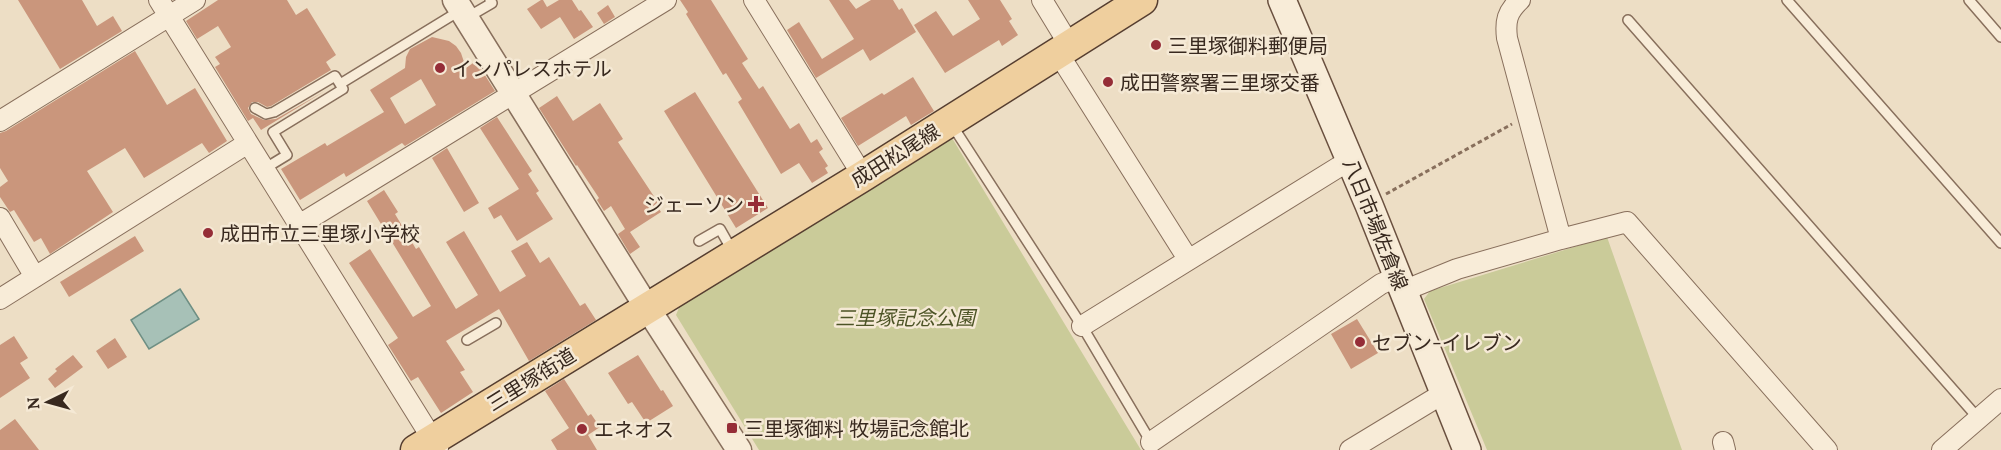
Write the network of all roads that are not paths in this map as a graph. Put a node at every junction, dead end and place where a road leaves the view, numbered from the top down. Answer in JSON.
{"nodes":[{"id":1,"x":195,"y":0,"type":"edge"},
{"id":2,"x":490,"y":0,"type":"edge"},
{"id":3,"x":666,"y":0,"type":"edge"},
{"id":4,"x":754,"y":0,"type":"edge"},
{"id":5,"x":1042,"y":0,"type":"edge"},
{"id":6,"x":1142,"y":0,"type":"edge"},
{"id":7,"x":1282,"y":0,"type":"edge"},
{"id":8,"x":1520,"y":0,"type":"edge"},
{"id":9,"x":1787,"y":0,"type":"edge"},
{"id":10,"x":1969,"y":0,"type":"edge"},
{"id":11,"x":164,"y":8,"type":"edge"},
{"id":12,"x":461,"y":10,"type":"edge"},
{"id":13,"x":1628,"y":20,"type":"dead end"},
{"id":14,"x":2001,"y":37,"type":"edge"},
{"id":15,"x":1064,"y":50,"type":"junction"},
{"id":16,"x":340,"y":84,"type":"junction"},
{"id":17,"x":513,"y":94,"type":"junction"},
{"id":18,"x":255,"y":108,"type":"dead end"},
{"id":19,"x":950,"y":120,"type":"junction"},
{"id":20,"x":0,"y":121,"type":"edge"},
{"id":21,"x":248,"y":143,"type":"junction"},
{"id":22,"x":1351,"y":161,"type":"junction"},
{"id":23,"x":264,"y":169,"type":"junction"},
{"id":24,"x":863,"y":176,"type":"junction"},
{"id":25,"x":0,"y":218,"type":"edge"},
{"id":26,"x":299,"y":225,"type":"junction"},
{"id":27,"x":1561,"y":238,"type":"junction"},
{"id":28,"x":699,"y":242,"type":"dead end"},
{"id":29,"x":2001,"y":243,"type":"edge"},
{"id":30,"x":735,"y":254,"type":"junction"},
{"id":31,"x":1188,"y":259,"type":"junction"},
{"id":32,"x":35,"y":277,"type":"junction"},
{"id":33,"x":1400,"y":284,"type":"junction"},
{"id":34,"x":0,"y":299,"type":"edge"},
{"id":35,"x":647,"y":308,"type":"junction"},
{"id":36,"x":496,"y":322,"type":"dead end"},
{"id":37,"x":1082,"y":326,"type":"junction"},
{"id":38,"x":468,"y":340,"type":"dead end"},
{"id":39,"x":1444,"y":393,"type":"junction"},
{"id":40,"x":1993,"y":410,"type":"edge"},
{"id":41,"x":430,"y":446,"type":"edge"},
{"id":42,"x":1153,"y":446,"type":"edge"},
{"id":43,"x":1950,"y":447,"type":"edge"},
{"id":44,"x":739,"y":450,"type":"edge"},
{"id":45,"x":1350,"y":450,"type":"edge"},
{"id":46,"x":1467,"y":450,"type":"edge"},
{"id":47,"x":1827,"y":450,"type":"edge"}],
"edges":[{"from":1,"to":11,"type":"street"},
{"from":2,"to":12,"type":"lane"},
{"from":3,"to":17,"type":"street"},
{"from":4,"to":24,"type":"street"},
{"from":5,"to":15,"type":"street"},
{"from":6,"to":15,"type":"main road","name":"成田松尾線"},
{"from":7,"to":22,"type":"main road","name":"八日市場佐倉線"},
{"from":8,"to":27,"type":"street"},
{"from":9,"to":29,"type":"lane"},
{"from":10,"to":14,"type":"lane"},
{"from":11,"to":20,"type":"street"},
{"from":11,"to":21,"type":"street"},
{"from":12,"to":16,"type":"lane"},
{"from":12,"to":17,"type":"street"},
{"from":13,"to":40,"type":"lane"},
{"from":15,"to":19,"type":"main road","name":"成田松尾線"},
{"from":15,"to":31,"type":"street"},
{"from":16,"to":18,"type":"lane"},
{"from":16,"to":23,"type":"lane"},
{"from":17,"to":26,"type":"street"},
{"from":17,"to":35,"type":"street"},
{"from":19,"to":24,"type":"main road","name":"成田松尾線"},
{"from":19,"to":37,"type":"lane"},
{"from":21,"to":23,"type":"street"},
{"from":21,"to":32,"type":"street"},
{"from":22,"to":31,"type":"street"},
{"from":22,"to":33,"type":"main road","name":"八日市場佐倉線"},
{"from":23,"to":26,"type":"street"},
{"from":24,"to":30,"type":"main road","name":"成田松尾線"},
{"from":25,"to":32,"type":"street"},
{"from":26,"to":41,"type":"street"},
{"from":27,"to":33,"type":"street"},
{"from":27,"to":47,"type":"street"},
{"from":28,"to":30,"type":"lane"},
{"from":30,"to":35,"type":"main road","name":"成田松尾線"},
{"from":31,"to":37,"type":"street"},
{"from":32,"to":34,"type":"street"},
{"from":33,"to":39,"type":"main road","name":"八日市場佐倉線"},
{"from":33,"to":42,"type":"street"},
{"from":35,"to":41,"type":"main road","name":"三里塚街道"},
{"from":35,"to":44,"type":"street"},
{"from":36,"to":38,"type":"lane"},
{"from":37,"to":42,"type":"lane"},
{"from":39,"to":45,"type":"street"},
{"from":39,"to":46,"type":"main road","name":"八日市場佐倉線"},
{"from":40,"to":43,"type":"street"}]}
